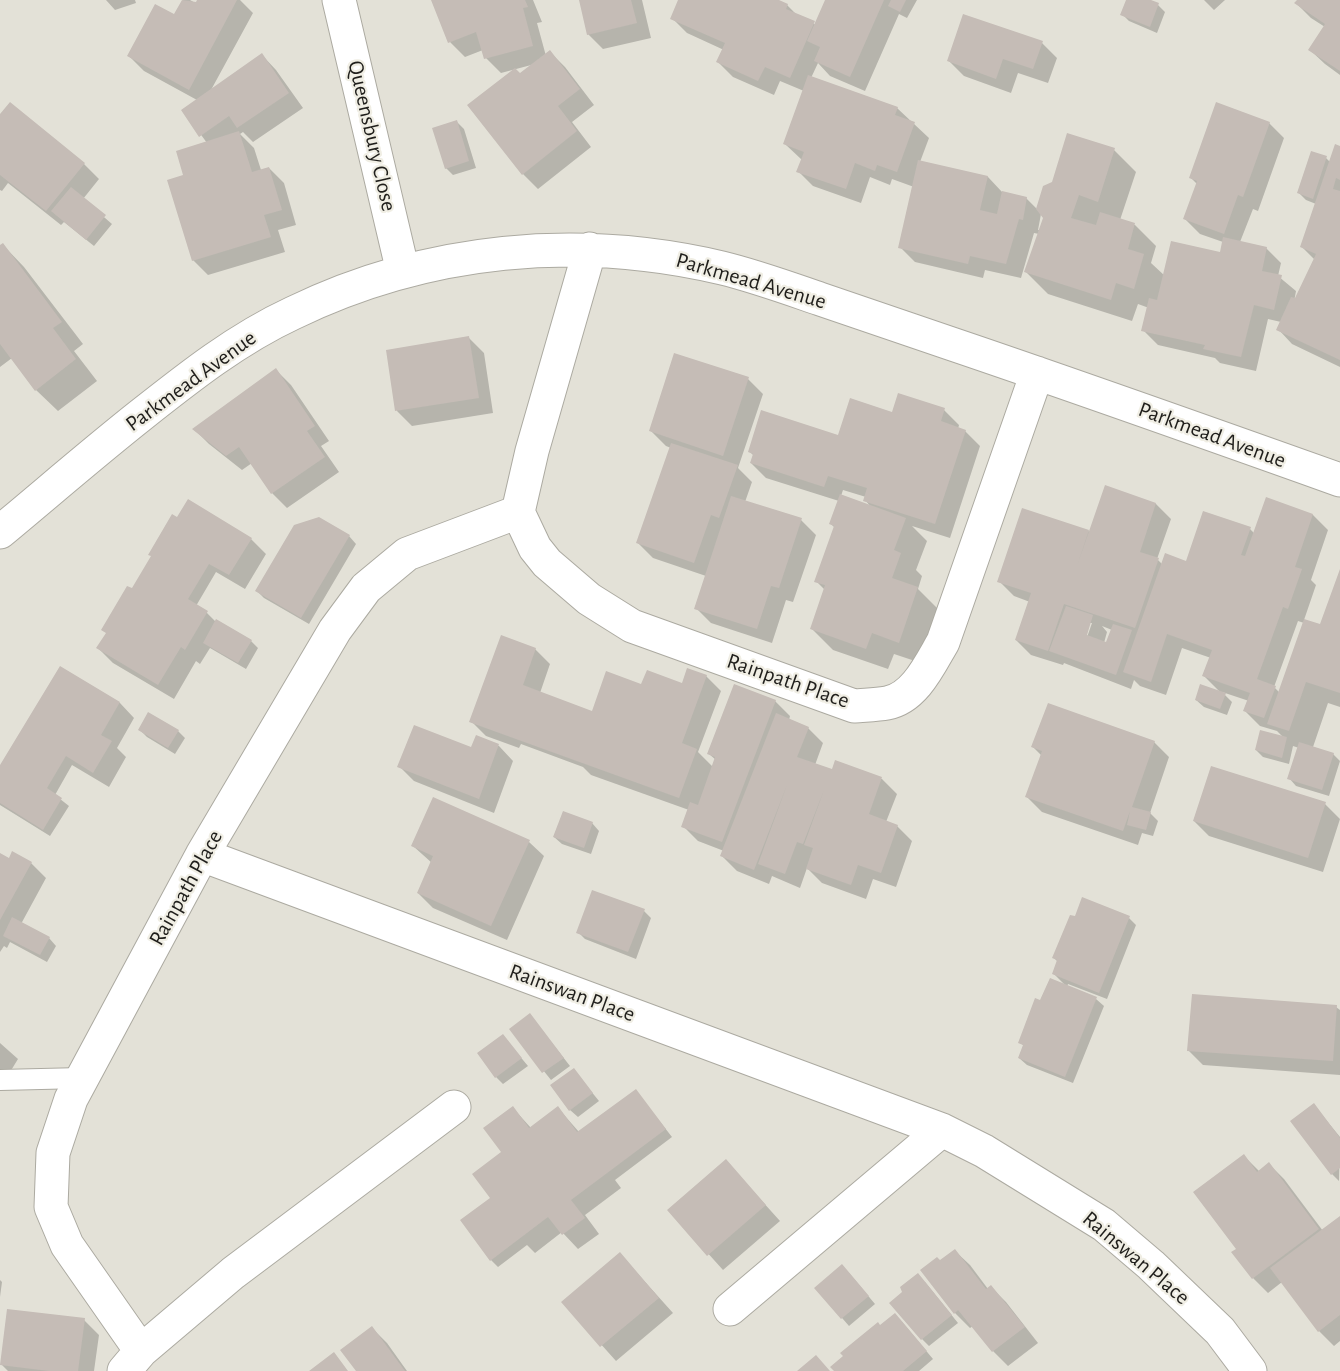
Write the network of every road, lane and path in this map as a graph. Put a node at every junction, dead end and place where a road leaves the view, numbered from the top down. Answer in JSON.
{"nodes":[{"id":1,"x":339,"y":0,"type":"edge"},
{"id":2,"x":590,"y":249,"type":"junction"},
{"id":3,"x":404,"y":272,"type":"junction"},
{"id":4,"x":1037,"y":373,"type":"junction"},
{"id":5,"x":1340,"y":480,"type":"edge"},
{"id":6,"x":518,"y":512,"type":"junction"},
{"id":7,"x":0,"y":532,"type":"edge"},
{"id":8,"x":202,"y":855,"type":"junction"},
{"id":9,"x":82,"y":1078,"type":"junction"},
{"id":10,"x":0,"y":1080,"type":"edge"},
{"id":11,"x":454,"y":1107,"type":"dead end"},
{"id":12,"x":942,"y":1130,"type":"junction"},
{"id":13,"x":730,"y":1309,"type":"dead end"},
{"id":14,"x":132,"y":1361,"type":"edge"},
{"id":15,"x":1250,"y":1371,"type":"edge"}],
"edges":[{"from":1,"to":3,"type":"street","name":"Queensbury Close"},
{"from":2,"to":3,"type":"street","name":"Parkmead Avenue"},
{"from":2,"to":4,"type":"street","name":"Parkmead Avenue"},
{"from":2,"to":6,"type":"street"},
{"from":3,"to":7,"type":"street","name":"Parkmead Avenue"},
{"from":4,"to":5,"type":"street","name":"Parkmead Avenue"},
{"from":4,"to":6,"type":"street","name":"Rainpath Place"},
{"from":6,"to":8,"type":"street","name":"Rainpath Place"},
{"from":8,"to":9,"type":"street","name":"Rainpath Place"},
{"from":8,"to":12,"type":"street","name":"Rainswan Place"},
{"from":9,"to":10,"type":"lane"},
{"from":9,"to":14,"type":"street","name":"Rainpath Place"},
{"from":11,"to":14,"type":"street","name":"Rainpath Place"},
{"from":12,"to":13,"type":"street"},
{"from":12,"to":15,"type":"street","name":"Rainswan Place"}]}
